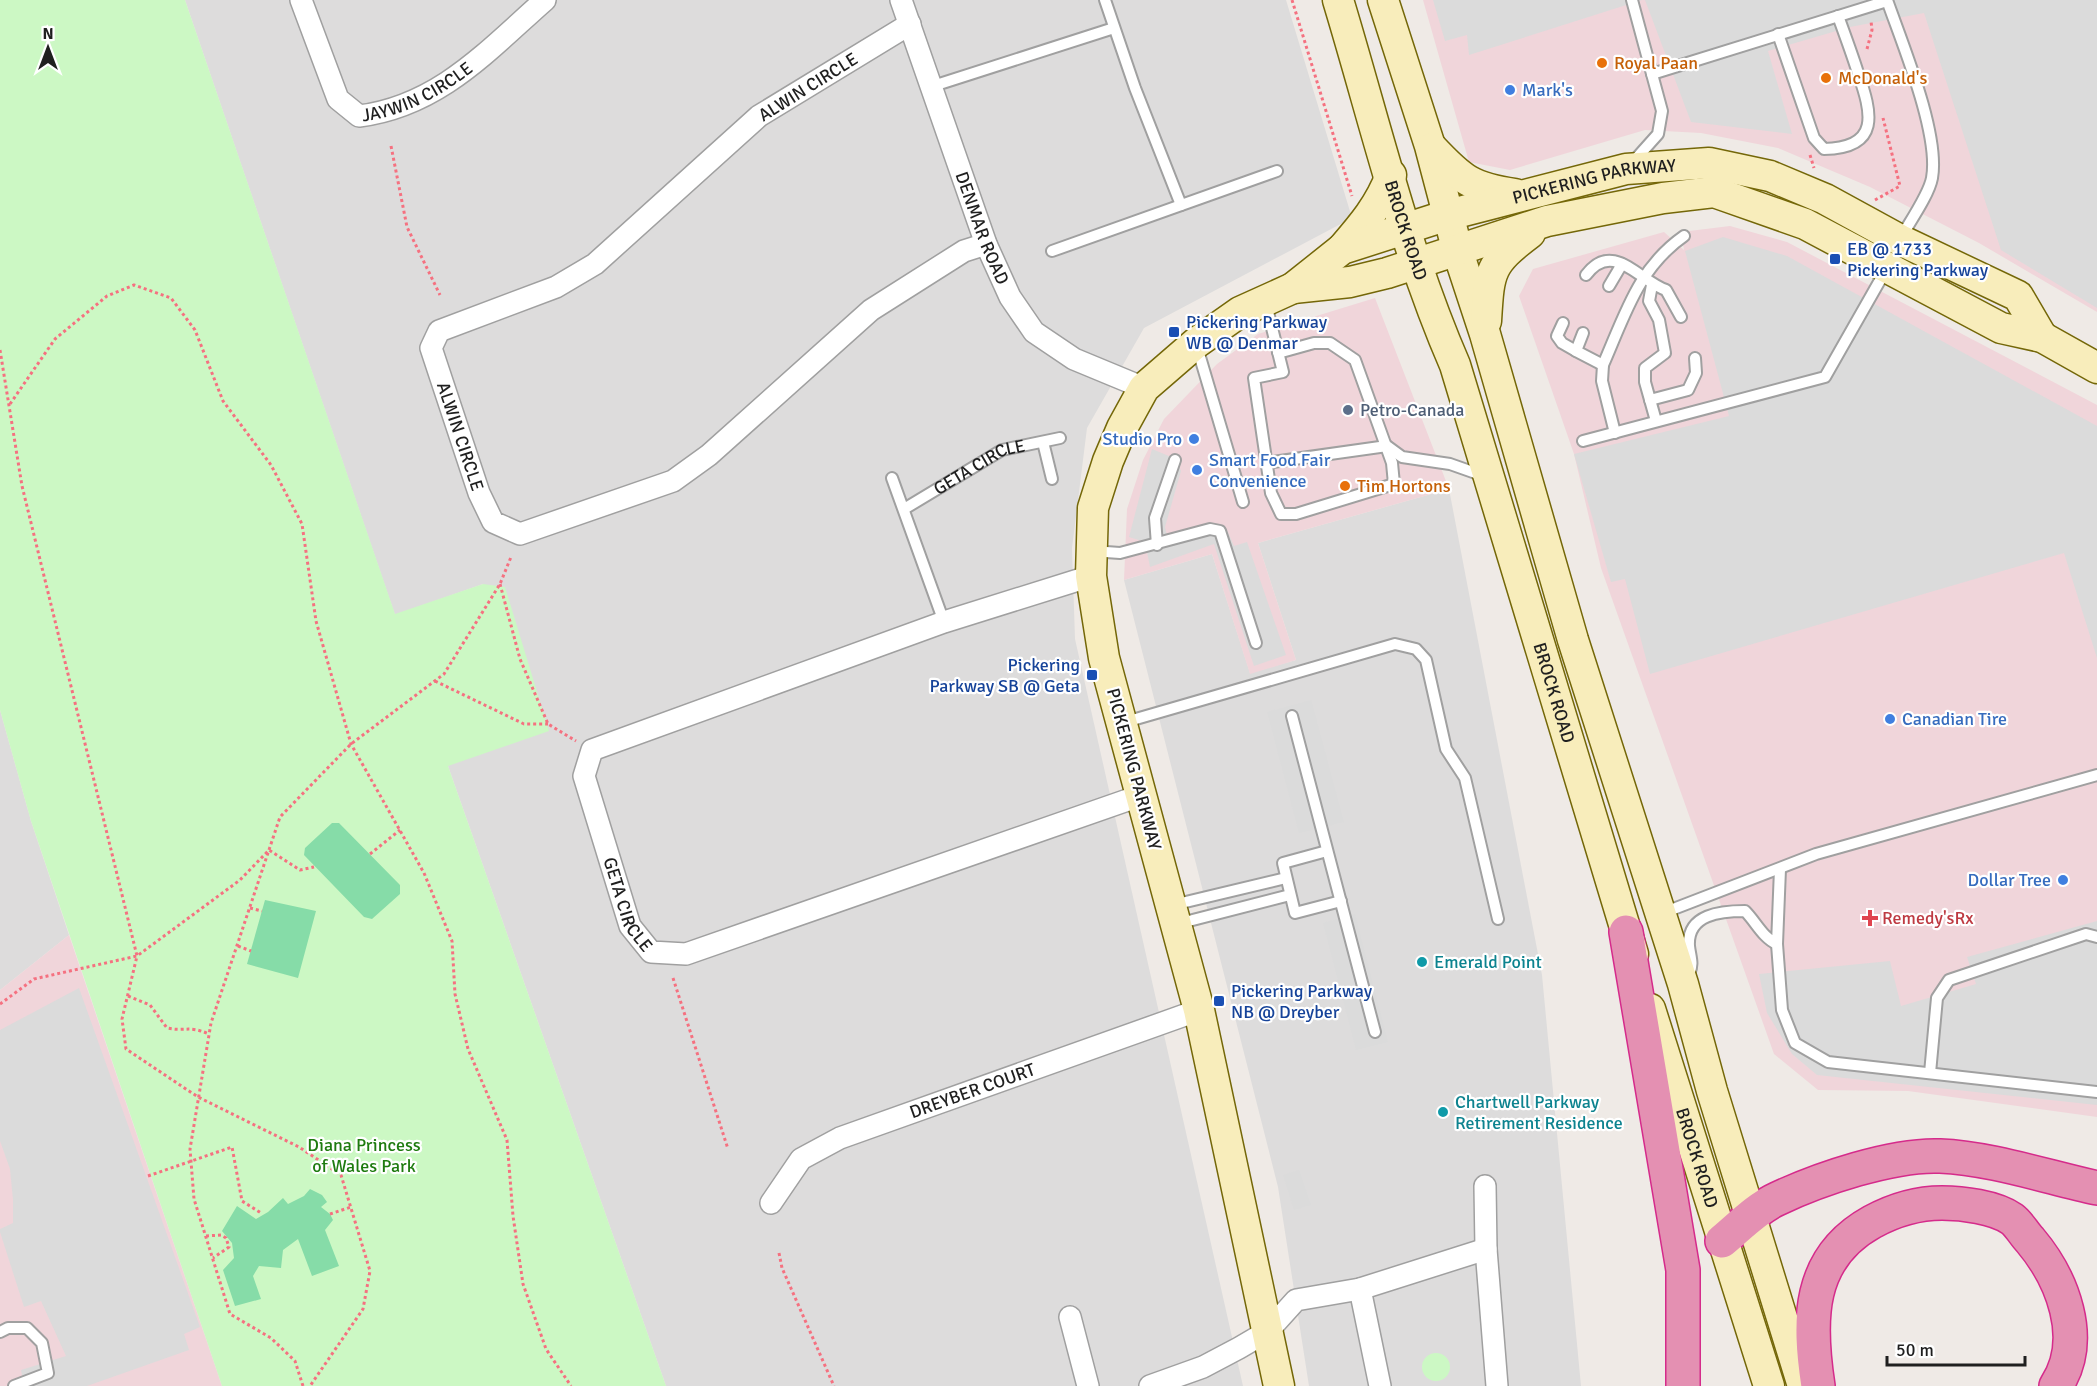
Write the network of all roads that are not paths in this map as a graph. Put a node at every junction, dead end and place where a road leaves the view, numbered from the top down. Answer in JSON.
{"nodes":[{"id":1,"x":301,"y":0,"type":"edge"},
{"id":2,"x":546,"y":0,"type":"edge"},
{"id":3,"x":902,"y":0,"type":"edge"},
{"id":4,"x":1105,"y":0,"type":"edge"},
{"id":5,"x":1338,"y":0,"type":"edge"},
{"id":6,"x":1383,"y":0,"type":"edge"},
{"id":7,"x":1632,"y":0,"type":"edge"},
{"id":8,"x":1887,"y":0,"type":"edge"},
{"id":9,"x":1838,"y":16,"type":"junction"},
{"id":10,"x":910,"y":24,"type":"junction"},
{"id":11,"x":1114,"y":28,"type":"junction"},
{"id":12,"x":1778,"y":34,"type":"junction"},
{"id":13,"x":1652,"y":74,"type":"junction"},
{"id":14,"x":930,"y":87,"type":"junction"},
{"id":15,"x":1430,"y":146,"type":"junction"},
{"id":16,"x":1626,"y":169,"type":"junction"},
{"id":17,"x":1277,"y":171,"type":"dead end"},
{"id":18,"x":1390,"y":176,"type":"junction"},
{"id":19,"x":1521,"y":195,"type":"junction"},
{"id":20,"x":1181,"y":205,"type":"junction"},
{"id":21,"x":1448,"y":215,"type":"junction"},
{"id":22,"x":1547,"y":221,"type":"junction"},
{"id":23,"x":1684,"y":236,"type":"dead end"},
{"id":24,"x":986,"y":244,"type":"junction"},
{"id":25,"x":1411,"y":245,"type":"junction"},
{"id":26,"x":1342,"y":249,"type":"junction"},
{"id":27,"x":1052,"y":251,"type":"dead end"},
{"id":28,"x":1458,"y":252,"type":"junction"},
{"id":29,"x":1894,"y":253,"type":"junction"},
{"id":30,"x":1622,"y":264,"type":"junction"},
{"id":31,"x":1586,"y":275,"type":"dead end"},
{"id":32,"x":1644,"y":275,"type":"junction"},
{"id":33,"x":1652,"y":285,"type":"junction"},
{"id":34,"x":1609,"y":286,"type":"dead end"},
{"id":35,"x":1305,"y":287,"type":"junction"},
{"id":36,"x":1265,"y":301,"type":"junction"},
{"id":37,"x":1681,"y":317,"type":"dead end"},
{"id":38,"x":1563,"y":322,"type":"dead end"},
{"id":39,"x":1584,"y":333,"type":"dead end"},
{"id":40,"x":1485,"y":334,"type":"junction"},
{"id":41,"x":1196,"y":343,"type":"junction"},
{"id":42,"x":1576,"y":351,"type":"junction"},
{"id":43,"x":1278,"y":352,"type":"junction"},
{"id":44,"x":1695,"y":358,"type":"dead end"},
{"id":45,"x":1603,"y":365,"type":"junction"},
{"id":46,"x":2097,"y":368,"type":"edge"},
{"id":47,"x":1144,"y":388,"type":"junction"},
{"id":48,"x":1650,"y":400,"type":"junction"},
{"id":49,"x":1656,"y":421,"type":"junction"},
{"id":50,"x":1615,"y":433,"type":"junction"},
{"id":51,"x":1060,"y":438,"type":"dead end"},
{"id":52,"x":1583,"y":441,"type":"dead end"},
{"id":53,"x":1043,"y":442,"type":"junction"},
{"id":54,"x":1387,"y":446,"type":"junction"},
{"id":55,"x":1174,"y":460,"type":"dead end"},
{"id":56,"x":1266,"y":463,"type":"junction"},
{"id":57,"x":892,"y":478,"type":"dead end"},
{"id":58,"x":1490,"y":478,"type":"junction"},
{"id":59,"x":1052,"y":479,"type":"dead end"},
{"id":60,"x":1243,"y":502,"type":"dead end"},
{"id":61,"x":903,"y":509,"type":"junction"},
{"id":62,"x":1157,"y":544,"type":"junction"},
{"id":63,"x":1091,"y":563,"type":"junction"},
{"id":64,"x":944,"y":622,"type":"junction"},
{"id":65,"x":1256,"y":643,"type":"dead end"},
{"id":66,"x":1292,"y":716,"type":"dead end"},
{"id":67,"x":1122,"y":723,"type":"junction"},
{"id":68,"x":2097,"y":775,"type":"edge"},
{"id":69,"x":1142,"y":795,"type":"junction"},
{"id":70,"x":1327,"y":851,"type":"junction"},
{"id":71,"x":1780,"y":869,"type":"junction"},
{"id":72,"x":1286,"y":878,"type":"junction"},
{"id":73,"x":1290,"y":895,"type":"junction"},
{"id":74,"x":1341,"y":901,"type":"junction"},
{"id":75,"x":1174,"y":915,"type":"junction"},
{"id":76,"x":1659,"y":915,"type":"junction"},
{"id":77,"x":1498,"y":919,"type":"dead end"},
{"id":78,"x":1626,"y":932,"type":"junction"},
{"id":79,"x":2097,"y":937,"type":"edge"},
{"id":80,"x":1777,"y":944,"type":"junction"},
{"id":81,"x":1683,"y":984,"type":"junction"},
{"id":82,"x":1199,"y":1010,"type":"junction"},
{"id":83,"x":1375,"y":1032,"type":"dead end"},
{"id":84,"x":1930,"y":1073,"type":"junction"},
{"id":85,"x":2097,"y":1092,"type":"edge"},
{"id":86,"x":1485,"y":1186,"type":"dead end"},
{"id":87,"x":2097,"y":1188,"type":"edge"},
{"id":88,"x":771,"y":1203,"type":"dead end"},
{"id":89,"x":1750,"y":1217,"type":"junction"},
{"id":90,"x":1722,"y":1241,"type":"junction"},
{"id":91,"x":1486,"y":1249,"type":"junction"},
{"id":92,"x":1360,"y":1289,"type":"junction"},
{"id":93,"x":1070,"y":1317,"type":"dead end"},
{"id":94,"x":1268,"y":1331,"type":"junction"},
{"id":95,"x":0,"y":1332,"type":"edge"},
{"id":96,"x":14,"y":1386,"type":"edge"},
{"id":97,"x":1088,"y":1386,"type":"edge"},
{"id":98,"x":1150,"y":1386,"type":"edge"},
{"id":99,"x":1279,"y":1386,"type":"edge"},
{"id":100,"x":1380,"y":1386,"type":"edge"},
{"id":101,"x":1497,"y":1386,"type":"edge"},
{"id":102,"x":1683,"y":1386,"type":"edge"},
{"id":103,"x":1769,"y":1386,"type":"edge"},
{"id":104,"x":1803,"y":1386,"type":"edge"},
{"id":105,"x":1818,"y":1386,"type":"edge"},
{"id":106,"x":2056,"y":1386,"type":"edge"}],
"edges":[{"from":1,"to":2,"type":"street","name":"JAYWIN CIRCLE"},
{"from":3,"to":10,"type":"street","name":"DENMAR ROAD"},
{"from":4,"to":11,"type":"lane"},
{"from":5,"to":18,"type":"main road","name":"BROCK ROAD"},
{"from":6,"to":15,"type":"main road","name":"BROCK ROAD"},
{"from":7,"to":13,"type":"lane"},
{"from":8,"to":9,"type":"lane"},
{"from":8,"to":29,"type":"lane"},
{"from":9,"to":12,"type":"lane"},
{"from":9,"to":12,"type":"lane"},
{"from":10,"to":14,"type":"street","name":"DENMAR ROAD"},
{"from":10,"to":24,"type":"street","name":"ALWIN CIRCLE"},
{"from":11,"to":14,"type":"lane"},
{"from":11,"to":20,"type":"lane"},
{"from":12,"to":13,"type":"lane"},
{"from":13,"to":16,"type":"lane"},
{"from":14,"to":24,"type":"street","name":"DENMAR ROAD"},
{"from":15,"to":19,"type":"main road"},
{"from":15,"to":21,"type":"main road","name":"BROCK ROAD"},
{"from":16,"to":19,"type":"main road","name":"PICKERING PARKWAY"},
{"from":16,"to":29,"type":"main road","name":"PICKERING PARKWAY"},
{"from":17,"to":20,"type":"lane"},
{"from":18,"to":25,"type":"main road","name":"BROCK ROAD"},
{"from":18,"to":26,"type":"main road"},
{"from":19,"to":21,"type":"main road","name":"PICKERING PARKWAY"},
{"from":20,"to":27,"type":"lane"},
{"from":21,"to":25,"type":"main road","name":"PICKERING PARKWAY"},
{"from":21,"to":28,"type":"main road","name":"BROCK ROAD"},
{"from":22,"to":28,"type":"main road","name":"PICKERING PARKWAY"},
{"from":22,"to":29,"type":"main road","name":"PICKERING PARKWAY"},
{"from":22,"to":40,"type":"main road"},
{"from":23,"to":32,"type":"lane"},
{"from":24,"to":47,"type":"street","name":"DENMAR ROAD"},
{"from":25,"to":26,"type":"main road","name":"PICKERING PARKWAY"},
{"from":25,"to":28,"type":"main road","name":"PICKERING PARKWAY"},
{"from":25,"to":35,"type":"main road","name":"PICKERING PARKWAY"},
{"from":25,"to":58,"type":"main road","name":"BROCK ROAD"},
{"from":26,"to":35,"type":"main road","name":"PICKERING PARKWAY"},
{"from":28,"to":40,"type":"main road","name":"BROCK ROAD"},
{"from":29,"to":46,"type":"main road","name":"PICKERING PARKWAY"},
{"from":29,"to":49,"type":"lane"},
{"from":30,"to":31,"type":"lane"},
{"from":30,"to":32,"type":"lane"},
{"from":30,"to":34,"type":"lane"},
{"from":32,"to":33,"type":"lane"},
{"from":32,"to":45,"type":"lane"},
{"from":33,"to":37,"type":"lane"},
{"from":33,"to":48,"type":"lane"},
{"from":35,"to":36,"type":"main road","name":"PICKERING PARKWAY"},
{"from":36,"to":41,"type":"main road","name":"PICKERING PARKWAY"},
{"from":36,"to":43,"type":"lane"},
{"from":38,"to":42,"type":"lane"},
{"from":39,"to":42,"type":"lane"},
{"from":40,"to":76,"type":"main road","name":"BROCK ROAD"},
{"from":41,"to":47,"type":"main road","name":"PICKERING PARKWAY"},
{"from":41,"to":60,"type":"lane"},
{"from":42,"to":45,"type":"lane"},
{"from":43,"to":54,"type":"lane"},
{"from":43,"to":56,"type":"lane"},
{"from":44,"to":48,"type":"lane"},
{"from":45,"to":50,"type":"lane"},
{"from":47,"to":63,"type":"main road","name":"PICKERING PARKWAY"},
{"from":48,"to":49,"type":"lane"},
{"from":49,"to":50,"type":"lane"},
{"from":50,"to":52,"type":"lane"},
{"from":51,"to":53,"type":"lane","name":"GETA CIRCLE"},
{"from":53,"to":59,"type":"lane"},
{"from":53,"to":61,"type":"lane","name":"GETA CIRCLE"},
{"from":54,"to":56,"type":"lane"},
{"from":54,"to":56,"type":"lane"},
{"from":54,"to":58,"type":"lane"},
{"from":55,"to":62,"type":"lane"},
{"from":57,"to":61,"type":"lane"},
{"from":58,"to":78,"type":"main road","name":"BROCK ROAD"},
{"from":61,"to":64,"type":"lane"},
{"from":62,"to":63,"type":"lane"},
{"from":62,"to":65,"type":"lane"},
{"from":63,"to":64,"type":"street"},
{"from":63,"to":67,"type":"main road","name":"PICKERING PARKWAY"},
{"from":64,"to":69,"type":"street","name":"GETA CIRCLE"},
{"from":66,"to":70,"type":"lane"},
{"from":67,"to":69,"type":"main road","name":"PICKERING PARKWAY"},
{"from":67,"to":77,"type":"lane"},
{"from":68,"to":71,"type":"lane"},
{"from":69,"to":75,"type":"main road","name":"PICKERING PARKWAY"},
{"from":70,"to":72,"type":"lane"},
{"from":70,"to":74,"type":"lane"},
{"from":71,"to":76,"type":"lane"},
{"from":71,"to":80,"type":"lane"},
{"from":72,"to":73,"type":"lane"},
{"from":72,"to":75,"type":"lane"},
{"from":73,"to":74,"type":"lane"},
{"from":73,"to":75,"type":"lane"},
{"from":74,"to":83,"type":"lane"},
{"from":75,"to":82,"type":"main road","name":"PICKERING PARKWAY"},
{"from":76,"to":81,"type":"main road","name":"BROCK ROAD"},
{"from":78,"to":90,"type":"main road","name":"BROCK ROAD"},
{"from":78,"to":102,"type":"highway"},
{"from":79,"to":84,"type":"lane"},
{"from":80,"to":81,"type":"lane"},
{"from":80,"to":84,"type":"lane"},
{"from":81,"to":89,"type":"main road","name":"BROCK ROAD"},
{"from":82,"to":88,"type":"street","name":"DREYBER COURT"},
{"from":82,"to":94,"type":"main road","name":"PICKERING PARKWAY"},
{"from":84,"to":85,"type":"lane"},
{"from":86,"to":91,"type":"street"},
{"from":87,"to":89,"type":"highway"},
{"from":89,"to":90,"type":"highway"},
{"from":89,"to":104,"type":"main road","name":"BROCK ROAD"},
{"from":90,"to":103,"type":"main road","name":"BROCK ROAD"},
{"from":91,"to":92,"type":"street"},
{"from":91,"to":101,"type":"street"},
{"from":92,"to":94,"type":"street"},
{"from":92,"to":100,"type":"street"},
{"from":93,"to":97,"type":"street"},
{"from":94,"to":98,"type":"street"},
{"from":94,"to":99,"type":"main road","name":"PICKERING PARKWAY"},
{"from":95,"to":96,"type":"lane"},
{"from":105,"to":106,"type":"highway"}]}
